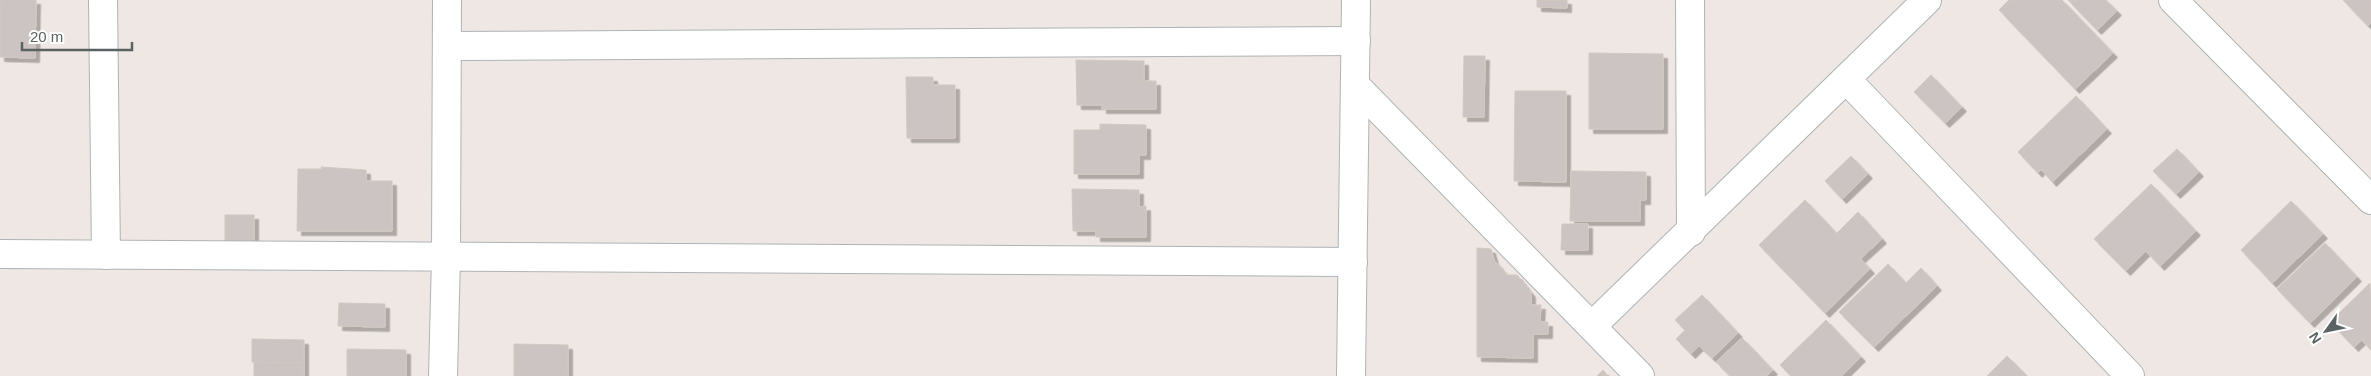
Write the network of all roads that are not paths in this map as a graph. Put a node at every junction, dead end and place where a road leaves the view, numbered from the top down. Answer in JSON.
{"nodes":[{"id":1,"x":103,"y":0,"type":"edge"},
{"id":2,"x":447,"y":0,"type":"edge"},
{"id":3,"x":1356,"y":0,"type":"edge"},
{"id":4,"x":1690,"y":0,"type":"edge"},
{"id":5,"x":1928,"y":0,"type":"edge"},
{"id":6,"x":2174,"y":0,"type":"edge"},
{"id":7,"x":1356,"y":41,"type":"junction"},
{"id":8,"x":447,"y":46,"type":"junction"},
{"id":9,"x":1846,"y":79,"type":"junction"},
{"id":10,"x":1356,"y":86,"type":"junction"},
{"id":11,"x":2371,"y":200,"type":"edge"},
{"id":12,"x":1691,"y":232,"type":"junction"},
{"id":13,"x":0,"y":254,"type":"edge"},
{"id":14,"x":106,"y":255,"type":"junction"},
{"id":15,"x":446,"y":257,"type":"junction"},
{"id":16,"x":1353,"y":262,"type":"junction"},
{"id":17,"x":1592,"y":326,"type":"junction"},
{"id":18,"x":443,"y":376,"type":"edge"},
{"id":19,"x":1351,"y":376,"type":"edge"},
{"id":20,"x":1640,"y":376,"type":"edge"},
{"id":21,"x":2130,"y":376,"type":"edge"}],
"edges":[{"from":1,"to":14,"type":"street"},
{"from":2,"to":8,"type":"street"},
{"from":3,"to":7,"type":"street"},
{"from":4,"to":12,"type":"street"},
{"from":5,"to":9,"type":"street"},
{"from":6,"to":11,"type":"street"},
{"from":7,"to":8,"type":"street"},
{"from":7,"to":10,"type":"street"},
{"from":8,"to":15,"type":"street"},
{"from":9,"to":12,"type":"street"},
{"from":9,"to":21,"type":"street"},
{"from":10,"to":16,"type":"street"},
{"from":10,"to":17,"type":"street"},
{"from":12,"to":17,"type":"street"},
{"from":13,"to":14,"type":"street"},
{"from":14,"to":15,"type":"street"},
{"from":15,"to":16,"type":"street"},
{"from":15,"to":18,"type":"street"},
{"from":16,"to":19,"type":"street"},
{"from":17,"to":20,"type":"street"}]}
